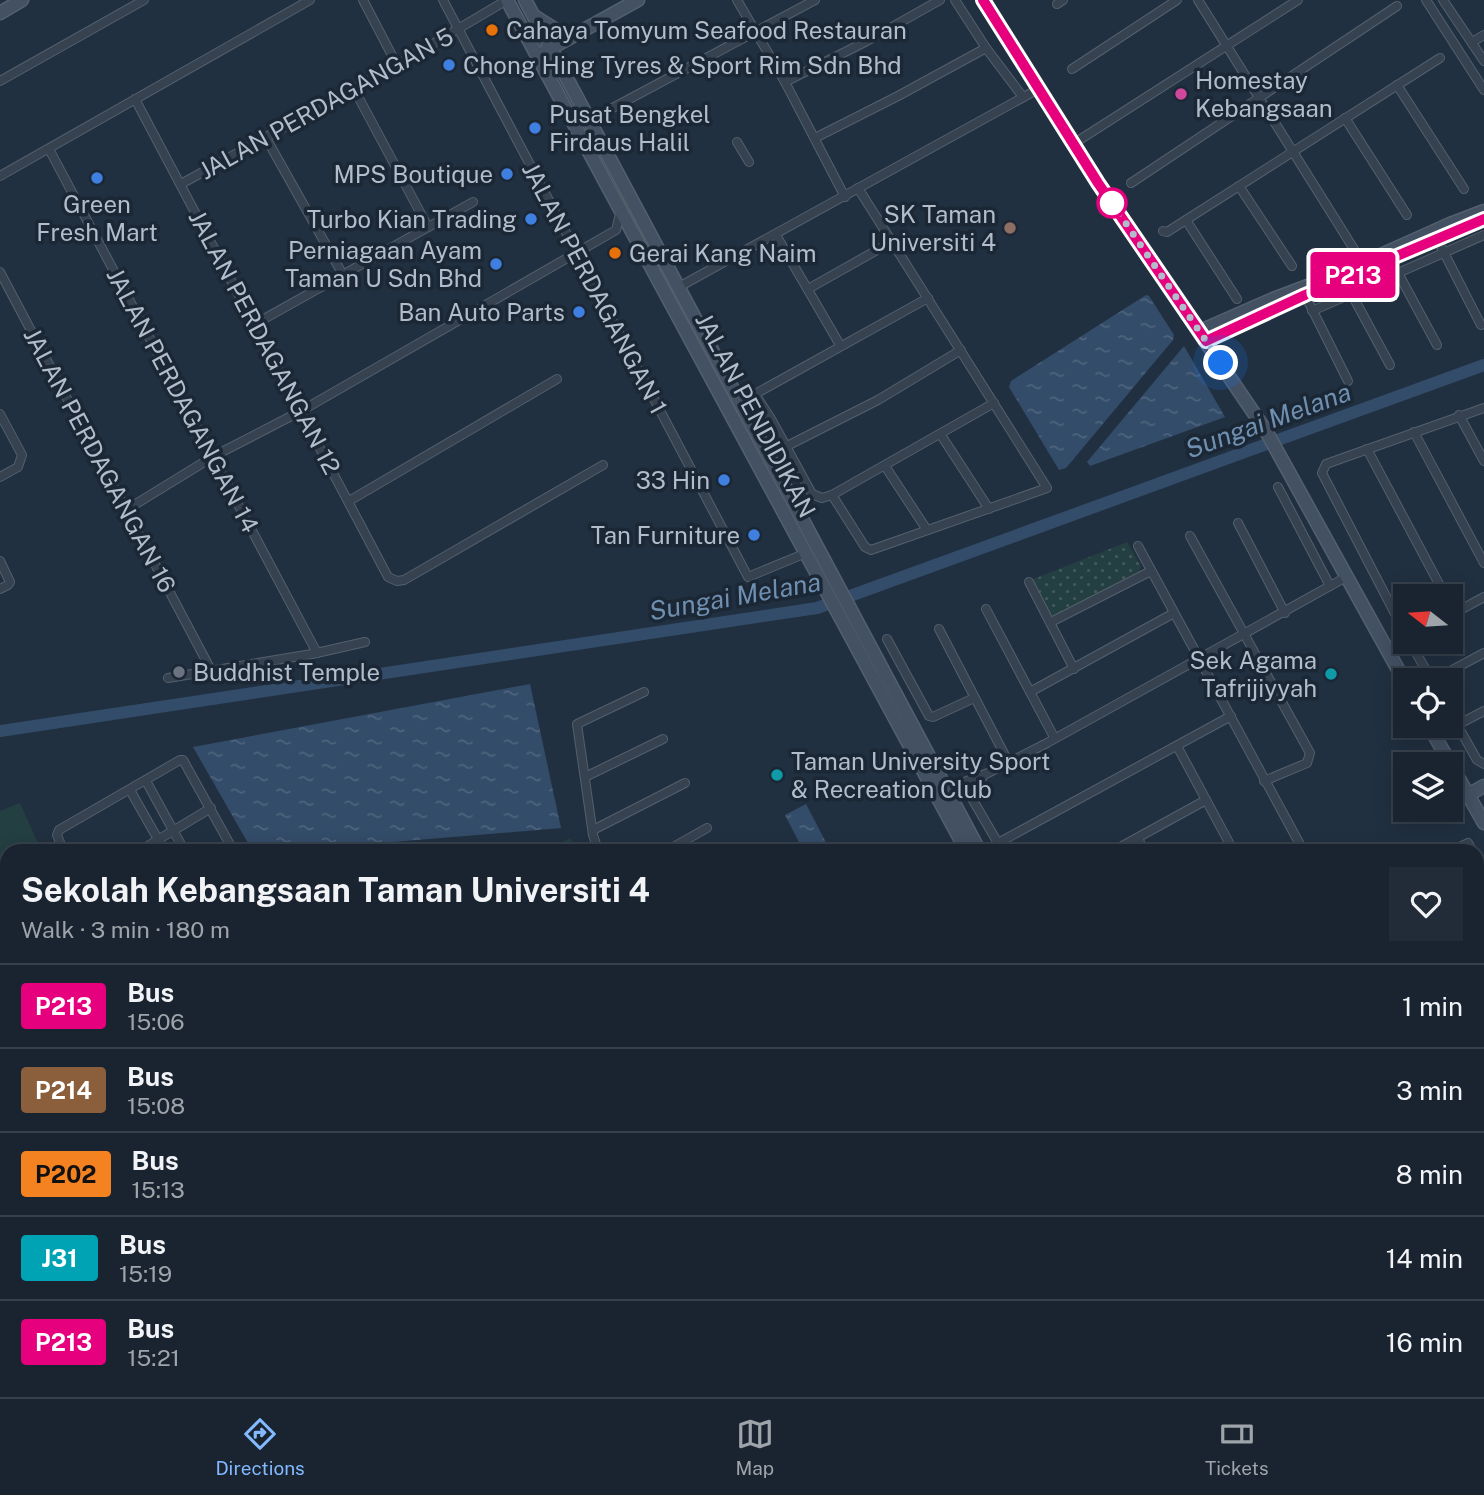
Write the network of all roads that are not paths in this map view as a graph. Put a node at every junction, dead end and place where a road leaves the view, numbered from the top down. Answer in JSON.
{"nodes":[{"id":1,"x":22,"y":0,"type":"edge"},
{"id":2,"x":144,"y":0,"type":"edge"},
{"id":3,"x":310,"y":0,"type":"edge"},
{"id":4,"x":363,"y":0,"type":"edge"},
{"id":5,"x":443,"y":0,"type":"edge"},
{"id":6,"x":507,"y":0,"type":"edge"},
{"id":7,"x":525,"y":0,"type":"edge"},
{"id":8,"x":637,"y":0,"type":"edge"},
{"id":9,"x":737,"y":0,"type":"edge"},
{"id":10,"x":815,"y":0,"type":"edge"},
{"id":11,"x":940,"y":0,"type":"edge"},
{"id":12,"x":955,"y":0,"type":"edge"},
{"id":13,"x":983,"y":0,"type":"edge"},
{"id":14,"x":1177,"y":0,"type":"edge"},
{"id":15,"x":1198,"y":0,"type":"edge"},
{"id":16,"x":1298,"y":0,"type":"edge"},
{"id":17,"x":1442,"y":0,"type":"edge"},
{"id":18,"x":1428,"y":3,"type":"edge"},
{"id":19,"x":1397,"y":6,"type":"dead end"},
{"id":20,"x":0,"y":13,"type":"edge"},
{"id":21,"x":532,"y":14,"type":"junction"},
{"id":22,"x":458,"y":29,"type":"junction"},
{"id":23,"x":755,"y":32,"type":"junction"},
{"id":24,"x":1484,"y":35,"type":"edge"},
{"id":25,"x":569,"y":38,"type":"junction"},
{"id":26,"x":1472,"y":42,"type":"junction"},
{"id":27,"x":1226,"y":46,"type":"junction"},
{"id":28,"x":986,"y":48,"type":"junction"},
{"id":29,"x":550,"y":49,"type":"junction"},
{"id":30,"x":537,"y":55,"type":"junction"},
{"id":31,"x":1440,"y":58,"type":"dead end"},
{"id":32,"x":1484,"y":61,"type":"edge"},
{"id":33,"x":397,"y":65,"type":"junction"},
{"id":34,"x":1072,"y":69,"type":"dead end"},
{"id":35,"x":0,"y":81,"type":"edge"},
{"id":36,"x":785,"y":82,"type":"junction"},
{"id":37,"x":1397,"y":85,"type":"junction"},
{"id":38,"x":1040,"y":88,"type":"junction"},
{"id":39,"x":354,"y":89,"type":"junction"},
{"id":40,"x":1484,"y":90,"type":"edge"},
{"id":41,"x":1023,"y":97,"type":"junction"},
{"id":42,"x":1258,"y":98,"type":"junction"},
{"id":43,"x":135,"y":99,"type":"junction"},
{"id":44,"x":1345,"y":118,"type":"junction"},
{"id":45,"x":590,"y":120,"type":"junction"},
{"id":46,"x":266,"y":138,"type":"junction"},
{"id":47,"x":815,"y":138,"type":"junction"},
{"id":48,"x":737,"y":142,"type":"dead end"},
{"id":49,"x":1073,"y":144,"type":"junction"},
{"id":50,"x":48,"y":149,"type":"junction"},
{"id":51,"x":1292,"y":152,"type":"junction"},
{"id":52,"x":749,"y":162,"type":"dead end"},
{"id":53,"x":0,"y":176,"type":"edge"},
{"id":54,"x":1131,"y":183,"type":"dead end"},
{"id":55,"x":181,"y":184,"type":"junction"},
{"id":56,"x":1239,"y":186,"type":"junction"},
{"id":57,"x":858,"y":188,"type":"junction"},
{"id":58,"x":1464,"y":189,"type":"dead end"},
{"id":59,"x":845,"y":197,"type":"junction"},
{"id":60,"x":473,"y":202,"type":"dead end"},
{"id":61,"x":621,"y":208,"type":"junction"},
{"id":62,"x":1484,"y":211,"type":"edge"},
{"id":63,"x":1407,"y":215,"type":"dead end"},
{"id":64,"x":1484,"y":219,"type":"edge"},
{"id":65,"x":1186,"y":220,"type":"junction"},
{"id":66,"x":428,"y":227,"type":"junction"},
{"id":67,"x":616,"y":230,"type":"junction"},
{"id":68,"x":1164,"y":231,"type":"dead end"},
{"id":69,"x":776,"y":234,"type":"junction"},
{"id":70,"x":1484,"y":235,"type":"edge"},
{"id":71,"x":1436,"y":236,"type":"junction"},
{"id":72,"x":637,"y":239,"type":"junction"},
{"id":73,"x":893,"y":241,"type":"junction"},
{"id":74,"x":576,"y":253,"type":"junction"},
{"id":75,"x":1443,"y":253,"type":"junction"},
{"id":76,"x":1292,"y":266,"type":"dead end"},
{"id":77,"x":1365,"y":266,"type":"junction"},
{"id":78,"x":0,"y":272,"type":"edge"},
{"id":79,"x":1398,"y":273,"type":"junction"},
{"id":80,"x":343,"y":275,"type":"junction"},
{"id":81,"x":677,"y":288,"type":"junction"},
{"id":82,"x":807,"y":289,"type":"junction"},
{"id":83,"x":1303,"y":292,"type":"junction"},
{"id":84,"x":1351,"y":293,"type":"junction"},
{"id":85,"x":929,"y":298,"type":"junction"},
{"id":86,"x":1237,"y":299,"type":"dead end"},
{"id":87,"x":1312,"y":311,"type":"junction"},
{"id":88,"x":255,"y":324,"type":"junction"},
{"id":89,"x":1481,"y":325,"type":"dead end"},
{"id":90,"x":1203,"y":336,"type":"junction"},
{"id":91,"x":840,"y":345,"type":"junction"},
{"id":92,"x":1437,"y":345,"type":"dead end"},
{"id":93,"x":961,"y":350,"type":"junction"},
{"id":94,"x":1390,"y":365,"type":"dead end"},
{"id":95,"x":557,"y":379,"type":"dead end"},
{"id":96,"x":1348,"y":382,"type":"dead end"},
{"id":97,"x":755,"y":394,"type":"junction"},
{"id":98,"x":739,"y":403,"type":"junction"},
{"id":99,"x":994,"y":403,"type":"junction"},
{"id":100,"x":1484,"y":408,"type":"edge"},
{"id":101,"x":301,"y":411,"type":"junction"},
{"id":102,"x":0,"y":414,"type":"edge"},
{"id":103,"x":1459,"y":415,"type":"junction"},
{"id":104,"x":1415,"y":432,"type":"junction"},
{"id":105,"x":941,"y":435,"type":"junction"},
{"id":106,"x":786,"y":446,"type":"junction"},
{"id":107,"x":1367,"y":449,"type":"junction"},
{"id":108,"x":214,"y":457,"type":"junction"},
{"id":109,"x":1484,"y":461,"type":"edge"},
{"id":110,"x":603,"y":465,"type":"dead end"},
{"id":111,"x":885,"y":466,"type":"junction"},
{"id":112,"x":0,"y":477,"type":"edge"},
{"id":113,"x":1278,"y":487,"type":"dead end"},
{"id":114,"x":832,"y":495,"type":"junction"},
{"id":115,"x":349,"y":501,"type":"junction"},
{"id":116,"x":989,"y":509,"type":"junction"},
{"id":117,"x":126,"y":510,"type":"junction"},
{"id":118,"x":1238,"y":523,"type":"dead end"},
{"id":119,"x":927,"y":530,"type":"junction"},
{"id":120,"x":1190,"y":536,"type":"dead end"},
{"id":121,"x":1138,"y":546,"type":"dead end"},
{"id":122,"x":811,"y":548,"type":"junction"},
{"id":123,"x":0,"y":561,"type":"edge"},
{"id":124,"x":1484,"y":564,"type":"edge"},
{"id":125,"x":1151,"y":571,"type":"junction"},
{"id":126,"x":1349,"y":576,"type":"junction"},
{"id":127,"x":1029,"y":582,"type":"dead end"},
{"id":128,"x":1439,"y":584,"type":"edge"},
{"id":129,"x":1330,"y":586,"type":"junction"},
{"id":130,"x":4,"y":587,"type":"edge"},
{"id":131,"x":1484,"y":597,"type":"edge"},
{"id":132,"x":1463,"y":607,"type":"edge"},
{"id":133,"x":986,"y":609,"type":"dead end"},
{"id":134,"x":1393,"y":610,"type":"edge"},
{"id":135,"x":1174,"y":613,"type":"junction"},
{"id":136,"x":1285,"y":613,"type":"junction"},
{"id":137,"x":1051,"y":622,"type":"junction"},
{"id":138,"x":939,"y":629,"type":"dead end"},
{"id":139,"x":1244,"y":635,"type":"junction"},
{"id":140,"x":887,"y":639,"type":"dead end"},
{"id":141,"x":365,"y":642,"type":"dead end"},
{"id":142,"x":1393,"y":647,"type":"edge"},
{"id":143,"x":865,"y":648,"type":"junction"},
{"id":144,"x":1388,"y":650,"type":"junction"},
{"id":145,"x":317,"y":653,"type":"junction"},
{"id":146,"x":1484,"y":653,"type":"edge"},
{"id":147,"x":1199,"y":660,"type":"junction"},
{"id":148,"x":1398,"y":668,"type":"edge"},
{"id":149,"x":1456,"y":668,"type":"edge"},
{"id":150,"x":1074,"y":669,"type":"junction"},
{"id":151,"x":211,"y":670,"type":"junction"},
{"id":152,"x":169,"y":678,"type":"dead end"},
{"id":153,"x":644,"y":692,"type":"dead end"},
{"id":154,"x":1030,"y":692,"type":"junction"},
{"id":155,"x":974,"y":698,"type":"junction"},
{"id":156,"x":1484,"y":711,"type":"edge"},
{"id":157,"x":1231,"y":716,"type":"junction"},
{"id":158,"x":1463,"y":722,"type":"edge"},
{"id":159,"x":1463,"y":736,"type":"edge"},
{"id":160,"x":1054,"y":737,"type":"junction"},
{"id":161,"x":663,"y":738,"type":"dead end"},
{"id":162,"x":1436,"y":738,"type":"edge"},
{"id":163,"x":1177,"y":747,"type":"junction"},
{"id":164,"x":1009,"y":763,"type":"junction"},
{"id":165,"x":1484,"y":764,"type":"edge"},
{"id":166,"x":988,"y":773,"type":"junction"},
{"id":167,"x":584,"y":777,"type":"junction"},
{"id":168,"x":146,"y":781,"type":"junction"},
{"id":169,"x":1265,"y":781,"type":"junction"},
{"id":170,"x":685,"y":783,"type":"dead end"},
{"id":171,"x":1484,"y":786,"type":"edge"},
{"id":172,"x":130,"y":790,"type":"junction"},
{"id":173,"x":967,"y":790,"type":"junction"},
{"id":174,"x":1468,"y":794,"type":"junction"},
{"id":175,"x":949,"y":795,"type":"junction"},
{"id":176,"x":1206,"y":800,"type":"junction"},
{"id":177,"x":211,"y":808,"type":"junction"},
{"id":178,"x":1484,"y":823,"type":"edge"},
{"id":179,"x":707,"y":828,"type":"dead end"},
{"id":180,"x":593,"y":830,"type":"junction"},
{"id":181,"x":174,"y":831,"type":"junction"},
{"id":182,"x":1138,"y":839,"type":"junction"},
{"id":183,"x":159,"y":840,"type":"junction"},
{"id":184,"x":61,"y":844,"type":"edge"},
{"id":185,"x":152,"y":844,"type":"edge"},
{"id":186,"x":161,"y":844,"type":"edge"},
{"id":187,"x":181,"y":844,"type":"edge"},
{"id":188,"x":230,"y":844,"type":"edge"},
{"id":189,"x":596,"y":844,"type":"edge"},
{"id":190,"x":679,"y":844,"type":"edge"},
{"id":191,"x":963,"y":844,"type":"edge"},
{"id":192,"x":976,"y":844,"type":"edge"},
{"id":193,"x":998,"y":844,"type":"edge"},
{"id":194,"x":1005,"y":844,"type":"edge"},
{"id":195,"x":1128,"y":844,"type":"edge"},
{"id":196,"x":1141,"y":844,"type":"edge"},
{"id":197,"x":1230,"y":844,"type":"edge"},
{"id":198,"x":1300,"y":844,"type":"edge"}],
"edges":[{"from":1,"to":20,"type":"main road"},
{"from":2,"to":35,"type":"street"},
{"from":3,"to":43,"type":"street"},
{"from":4,"to":33,"type":"street"},
{"from":5,"to":22,"type":"street","name":"JALAN PERDAGANGAN 1"},
{"from":6,"to":22,"type":"street","name":"JALAN PERDAGANGAN 5"},
{"from":6,"to":30,"type":"main road","name":"JALAN PENDIDIKAN"},
{"from":7,"to":21,"type":"main road","name":"JALAN PENDIDIKAN"},
{"from":8,"to":25,"type":"main road"},
{"from":9,"to":23,"type":"street"},
{"from":10,"to":23,"type":"street"},
{"from":11,"to":36,"type":"street"},
{"from":12,"to":28,"type":"street"},
{"from":13,"to":38,"type":"main road"},
{"from":14,"to":34,"type":"street"},
{"from":15,"to":27,"type":"street"},
{"from":16,"to":27,"type":"street"},
{"from":17,"to":18,"type":"street"},
{"from":17,"to":26,"type":"street"},
{"from":18,"to":40,"type":"street"},
{"from":19,"to":42,"type":"street"},
{"from":21,"to":25,"type":"main road"},
{"from":21,"to":29,"type":"main road","name":"JALAN PENDIDIKAN"},
{"from":22,"to":33,"type":"street","name":"JALAN PERDAGANGAN 5"},
{"from":22,"to":74,"type":"street","name":"JALAN PERDAGANGAN 1"},
{"from":23,"to":36,"type":"street"},
{"from":23,"to":45,"type":"street"},
{"from":24,"to":26,"type":"street"},
{"from":25,"to":29,"type":"main road"},
{"from":26,"to":32,"type":"street"},
{"from":27,"to":42,"type":"street"},
{"from":27,"to":49,"type":"street"},
{"from":28,"to":41,"type":"street"},
{"from":28,"to":47,"type":"street"},
{"from":29,"to":30,"type":"main road"},
{"from":29,"to":45,"type":"main road","name":"JALAN PENDIDIKAN"},
{"from":30,"to":61,"type":"main road","name":"JALAN PENDIDIKAN"},
{"from":31,"to":37,"type":"street"},
{"from":33,"to":39,"type":"street","name":"JALAN PERDAGANGAN 5"},
{"from":36,"to":47,"type":"street"},
{"from":37,"to":44,"type":"street"},
{"from":37,"to":58,"type":"street"},
{"from":38,"to":41,"type":"street"},
{"from":38,"to":49,"type":"main road"},
{"from":39,"to":46,"type":"street","name":"JALAN PERDAGANGAN 5"},
{"from":39,"to":66,"type":"street"},
{"from":41,"to":57,"type":"street"},
{"from":42,"to":51,"type":"street"},
{"from":42,"to":54,"type":"street"},
{"from":43,"to":50,"type":"street"},
{"from":43,"to":55,"type":"street","name":"JALAN PERDAGANGAN 12"},
{"from":44,"to":51,"type":"street"},
{"from":44,"to":63,"type":"street"},
{"from":45,"to":81,"type":"main road","name":"JALAN PENDIDIKAN"},
{"from":46,"to":55,"type":"street","name":"JALAN PERDAGANGAN 5"},
{"from":46,"to":80,"type":"street"},
{"from":47,"to":59,"type":"street"},
{"from":48,"to":52,"type":"street"},
{"from":49,"to":90,"type":"main road"},
{"from":50,"to":53,"type":"street"},
{"from":50,"to":108,"type":"street","name":"JALAN PERDAGANGAN 14"},
{"from":51,"to":56,"type":"street"},
{"from":51,"to":77,"type":"street"},
{"from":55,"to":88,"type":"street","name":"JALAN PERDAGANGAN 12"},
{"from":56,"to":65,"type":"street"},
{"from":56,"to":76,"type":"street"},
{"from":57,"to":59,"type":"street"},
{"from":57,"to":73,"type":"street"},
{"from":59,"to":69,"type":"street"},
{"from":60,"to":66,"type":"street"},
{"from":61,"to":67,"type":"street"},
{"from":61,"to":72,"type":"main road","name":"JALAN PENDIDIKAN"},
{"from":62,"to":71,"type":"main road"},
{"from":64,"to":71,"type":"main road"},
{"from":65,"to":68,"type":"street"},
{"from":65,"to":86,"type":"street"},
{"from":66,"to":80,"type":"street"},
{"from":67,"to":72,"type":"street"},
{"from":67,"to":74,"type":"street"},
{"from":69,"to":81,"type":"street"},
{"from":69,"to":82,"type":"street"},
{"from":70,"to":75,"type":"street"},
{"from":71,"to":75,"type":"street"},
{"from":71,"to":77,"type":"main road"},
{"from":72,"to":122,"type":"main road","name":"JALAN PENDIDIKAN"},
{"from":73,"to":82,"type":"street"},
{"from":73,"to":85,"type":"street"},
{"from":74,"to":101,"type":"street"},
{"from":74,"to":122,"type":"street","name":"JALAN PERDAGANGAN 1"},
{"from":75,"to":79,"type":"street"},
{"from":75,"to":89,"type":"street"},
{"from":77,"to":83,"type":"main road"},
{"from":78,"to":117,"type":"street","name":"JALAN PERDAGANGAN 16"},
{"from":79,"to":84,"type":"street"},
{"from":79,"to":92,"type":"street"},
{"from":80,"to":88,"type":"street"},
{"from":81,"to":98,"type":"main road","name":"JALAN PENDIDIKAN"},
{"from":82,"to":91,"type":"street"},
{"from":83,"to":87,"type":"street"},
{"from":83,"to":90,"type":"main road"},
{"from":84,"to":87,"type":"street"},
{"from":84,"to":94,"type":"street"},
{"from":85,"to":91,"type":"street"},
{"from":85,"to":93,"type":"street"},
{"from":87,"to":96,"type":"street"},
{"from":88,"to":101,"type":"street","name":"JALAN PERDAGANGAN 12"},
{"from":90,"to":126,"type":"main road"},
{"from":91,"to":97,"type":"street"},
{"from":93,"to":99,"type":"street"},
{"from":93,"to":106,"type":"street"},
{"from":95,"to":115,"type":"street"},
{"from":97,"to":98,"type":"street"},
{"from":97,"to":106,"type":"street"},
{"from":98,"to":122,"type":"main road","name":"JALAN PENDIDIKAN"},
{"from":99,"to":105,"type":"street"},
{"from":99,"to":116,"type":"street"},
{"from":100,"to":103,"type":"street"},
{"from":101,"to":108,"type":"street"},
{"from":101,"to":115,"type":"street","name":"JALAN PERDAGANGAN 12"},
{"from":102,"to":112,"type":"street"},
{"from":103,"to":104,"type":"street"},
{"from":103,"to":109,"type":"street"},
{"from":104,"to":107,"type":"street"},
{"from":104,"to":124,"type":"street"},
{"from":105,"to":111,"type":"street"},
{"from":105,"to":116,"type":"street"},
{"from":106,"to":114,"type":"street"},
{"from":107,"to":128,"type":"street"},
{"from":107,"to":134,"type":"street"},
{"from":108,"to":117,"type":"street"},
{"from":108,"to":145,"type":"street","name":"JALAN PERDAGANGAN 14"},
{"from":110,"to":115,"type":"street","name":"JALAN PERDAGANGAN 12"},
{"from":111,"to":114,"type":"street"},
{"from":111,"to":119,"type":"street"},
{"from":113,"to":129,"type":"street"},
{"from":114,"to":119,"type":"street"},
{"from":116,"to":119,"type":"street"},
{"from":117,"to":151,"type":"street","name":"JALAN PERDAGANGAN 16"},
{"from":118,"to":136,"type":"street"},
{"from":120,"to":139,"type":"street"},
{"from":121,"to":125,"type":"street"},
{"from":122,"to":143,"type":"main road","name":"JALAN PENDIDIKAN"},
{"from":123,"to":130,"type":"street"},
{"from":125,"to":135,"type":"street"},
{"from":125,"to":137,"type":"street"},
{"from":126,"to":129,"type":"street"},
{"from":126,"to":144,"type":"main road"},
{"from":127,"to":137,"type":"street"},
{"from":129,"to":136,"type":"street"},
{"from":131,"to":132,"type":"street"},
{"from":133,"to":154,"type":"street"},
{"from":135,"to":147,"type":"street"},
{"from":135,"to":150,"type":"street"},
{"from":136,"to":139,"type":"street"},
{"from":137,"to":150,"type":"street"},
{"from":138,"to":155,"type":"street"},
{"from":139,"to":147,"type":"street"},
{"from":139,"to":169,"type":"street"},
{"from":140,"to":155,"type":"street"},
{"from":141,"to":145,"type":"street"},
{"from":142,"to":144,"type":"street"},
{"from":143,"to":175,"type":"main road","name":"JALAN PENDIDIKAN"},
{"from":143,"to":191,"type":"main road","name":"JALAN PENDIDIKAN"},
{"from":144,"to":148,"type":"main road"},
{"from":145,"to":151,"type":"street"},
{"from":146,"to":149,"type":"street"},
{"from":147,"to":157,"type":"street"},
{"from":147,"to":160,"type":"street"},
{"from":150,"to":154,"type":"street"},
{"from":151,"to":152,"type":"street"},
{"from":153,"to":167,"type":"street"},
{"from":154,"to":160,"type":"street"},
{"from":155,"to":164,"type":"street"},
{"from":156,"to":158,"type":"street"},
{"from":157,"to":163,"type":"street"},
{"from":157,"to":169,"type":"street"},
{"from":159,"to":165,"type":"street"},
{"from":160,"to":164,"type":"street"},
{"from":161,"to":167,"type":"street"},
{"from":162,"to":174,"type":"main road"},
{"from":163,"to":176,"type":"street"},
{"from":163,"to":194,"type":"street"},
{"from":164,"to":166,"type":"street"},
{"from":166,"to":173,"type":"street"},
{"from":166,"to":175,"type":"street"},
{"from":167,"to":180,"type":"street"},
{"from":168,"to":172,"type":"street"},
{"from":168,"to":177,"type":"street"},
{"from":168,"to":181,"type":"street"},
{"from":169,"to":198,"type":"street"},
{"from":170,"to":180,"type":"street"},
{"from":171,"to":174,"type":"main road"},
{"from":172,"to":183,"type":"street"},
{"from":172,"to":184,"type":"street"},
{"from":173,"to":175,"type":"street"},
{"from":173,"to":193,"type":"street"},
{"from":174,"to":178,"type":"main road"},
{"from":175,"to":192,"type":"main road","name":"JALAN PENDIDIKAN"},
{"from":176,"to":182,"type":"street"},
{"from":176,"to":197,"type":"street"},
{"from":177,"to":181,"type":"street"},
{"from":177,"to":188,"type":"street"},
{"from":179,"to":190,"type":"street"},
{"from":180,"to":189,"type":"street"},
{"from":181,"to":183,"type":"street"},
{"from":181,"to":187,"type":"street"},
{"from":182,"to":195,"type":"street"},
{"from":182,"to":196,"type":"street"},
{"from":183,"to":185,"type":"street"},
{"from":183,"to":186,"type":"street"}]}
